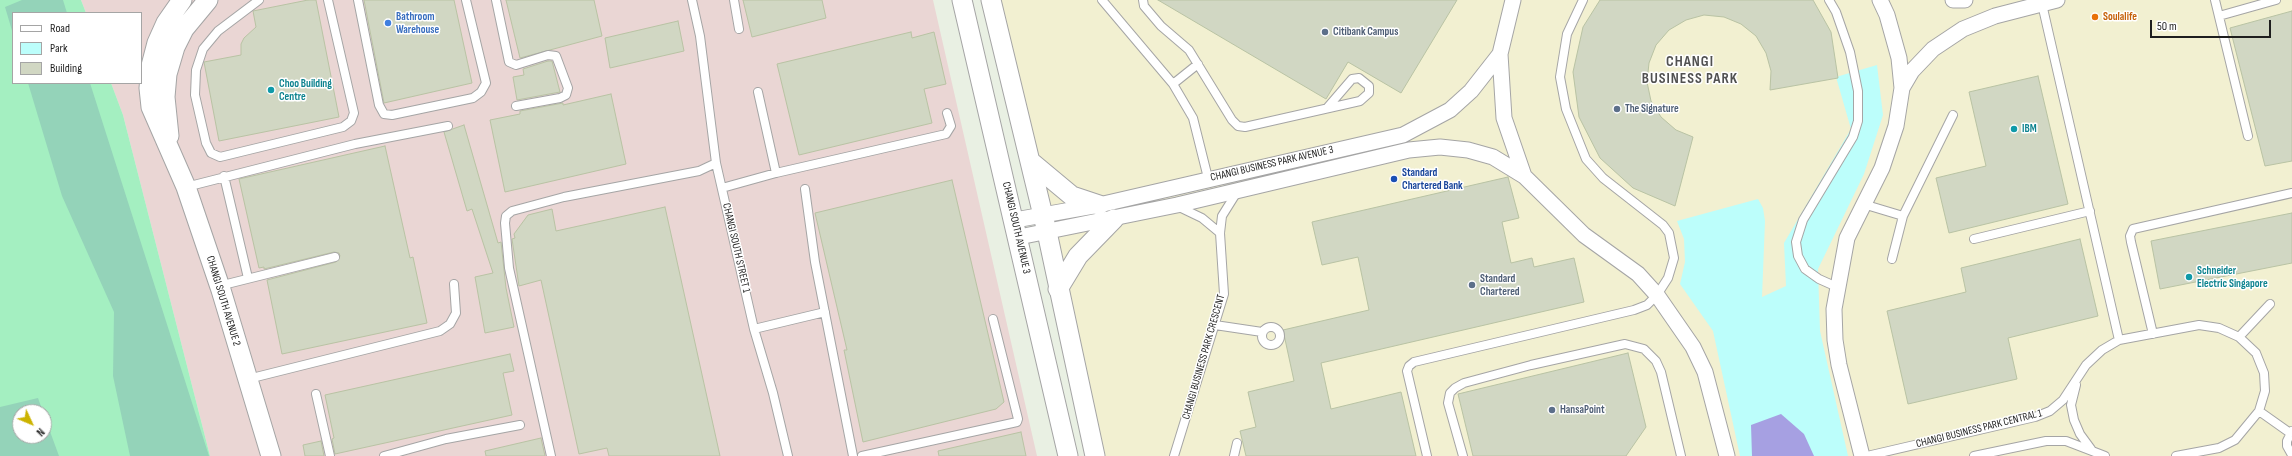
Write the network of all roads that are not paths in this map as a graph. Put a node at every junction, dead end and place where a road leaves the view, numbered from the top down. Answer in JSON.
{"nodes":[{"id":1,"x":182,"y":0,"type":"edge"},
{"id":2,"x":208,"y":0,"type":"edge"},
{"id":3,"x":259,"y":0,"type":"edge"},
{"id":4,"x":328,"y":0,"type":"edge"},
{"id":5,"x":358,"y":0,"type":"edge"},
{"id":6,"x":466,"y":0,"type":"edge"},
{"id":7,"x":496,"y":0,"type":"edge"},
{"id":8,"x":692,"y":0,"type":"edge"},
{"id":9,"x":734,"y":0,"type":"edge"},
{"id":10,"x":962,"y":0,"type":"edge"},
{"id":11,"x":991,"y":0,"type":"edge"},
{"id":12,"x":1143,"y":0,"type":"edge"},
{"id":13,"x":1513,"y":0,"type":"edge"},
{"id":14,"x":1583,"y":0,"type":"edge"},
{"id":15,"x":1829,"y":0,"type":"edge"},
{"id":16,"x":1880,"y":0,"type":"edge"},
{"id":17,"x":1953,"y":0,"type":"edge"},
{"id":18,"x":1965,"y":0,"type":"edge"},
{"id":19,"x":2058,"y":0,"type":"edge"},
{"id":20,"x":2215,"y":0,"type":"edge"},
{"id":21,"x":2276,"y":0,"type":"edge"},
{"id":22,"x":1104,"y":1,"type":"edge"},
{"id":23,"x":2042,"y":4,"type":"junction"},
{"id":24,"x":2219,"y":16,"type":"junction"},
{"id":25,"x":739,"y":29,"type":"dead end"},
{"id":26,"x":1500,"y":54,"type":"junction"},
{"id":27,"x":1198,"y":64,"type":"junction"},
{"id":28,"x":1173,"y":84,"type":"junction"},
{"id":29,"x":1902,"y":88,"type":"junction"},
{"id":30,"x":758,"y":92,"type":"dead end"},
{"id":31,"x":516,"y":106,"type":"dead end"},
{"id":32,"x":1327,"y":108,"type":"junction"},
{"id":33,"x":947,"y":113,"type":"dead end"},
{"id":34,"x":1953,"y":114,"type":"dead end"},
{"id":35,"x":448,"y":126,"type":"dead end"},
{"id":36,"x":2248,"y":136,"type":"dead end"},
{"id":37,"x":171,"y":148,"type":"junction"},
{"id":38,"x":1030,"y":161,"type":"junction"},
{"id":39,"x":716,"y":163,"type":"junction"},
{"id":40,"x":776,"y":173,"type":"junction"},
{"id":41,"x":224,"y":176,"type":"junction"},
{"id":42,"x":1524,"y":176,"type":"junction"},
{"id":43,"x":1208,"y":178,"type":"junction"},
{"id":44,"x":186,"y":187,"type":"junction"},
{"id":45,"x":722,"y":188,"type":"junction"},
{"id":46,"x":805,"y":189,"type":"dead end"},
{"id":47,"x":1238,"y":191,"type":"junction"},
{"id":48,"x":2292,"y":193,"type":"edge"},
{"id":49,"x":1863,"y":204,"type":"junction"},
{"id":50,"x":1099,"y":205,"type":"junction"},
{"id":51,"x":1177,"y":205,"type":"junction"},
{"id":52,"x":2090,"y":211,"type":"junction"},
{"id":53,"x":1903,"y":216,"type":"junction"},
{"id":54,"x":1114,"y":219,"type":"junction"},
{"id":55,"x":1045,"y":224,"type":"junction"},
{"id":56,"x":1017,"y":229,"type":"junction"},
{"id":57,"x":1220,"y":233,"type":"junction"},
{"id":58,"x":1974,"y":239,"type":"dead end"},
{"id":59,"x":335,"y":257,"type":"dead end"},
{"id":60,"x":1892,"y":259,"type":"dead end"},
{"id":61,"x":248,"y":278,"type":"junction"},
{"id":62,"x":454,"y":284,"type":"dead end"},
{"id":63,"x":219,"y":286,"type":"junction"},
{"id":64,"x":1837,"y":287,"type":"junction"},
{"id":65,"x":1058,"y":289,"type":"junction"},
{"id":66,"x":1657,"y":295,"type":"junction"},
{"id":67,"x":2270,"y":304,"type":"dead end"},
{"id":68,"x":825,"y":312,"type":"junction"},
{"id":69,"x":993,"y":319,"type":"dead end"},
{"id":70,"x":1215,"y":325,"type":"junction"},
{"id":71,"x":754,"y":329,"type":"junction"},
{"id":72,"x":1262,"y":332,"type":"dead end"},
{"id":73,"x":2153,"y":334,"type":"junction"},
{"id":74,"x":2239,"y":337,"type":"junction"},
{"id":75,"x":2119,"y":340,"type":"junction"},
{"id":76,"x":248,"y":379,"type":"junction"},
{"id":77,"x":2077,"y":380,"type":"junction"},
{"id":78,"x":316,"y":394,"type":"dead end"},
{"id":79,"x":2259,"y":411,"type":"junction"},
{"id":80,"x":520,"y":425,"type":"dead end"},
{"id":81,"x":2291,"y":432,"type":"edge"},
{"id":82,"x":1237,"y":443,"type":"dead end"},
{"id":83,"x":2091,"y":449,"type":"junction"},
{"id":84,"x":1725,"y":455,"type":"edge"},
{"id":85,"x":2292,"y":455,"type":"edge"},
{"id":86,"x":271,"y":456,"type":"edge"},
{"id":87,"x":330,"y":456,"type":"edge"},
{"id":88,"x":384,"y":456,"type":"edge"},
{"id":89,"x":551,"y":456,"type":"edge"},
{"id":90,"x":788,"y":456,"type":"edge"},
{"id":91,"x":853,"y":456,"type":"edge"},
{"id":92,"x":862,"y":456,"type":"edge"},
{"id":93,"x":1068,"y":456,"type":"edge"},
{"id":94,"x":1095,"y":456,"type":"edge"},
{"id":95,"x":1174,"y":456,"type":"edge"},
{"id":96,"x":1234,"y":456,"type":"edge"},
{"id":97,"x":1427,"y":456,"type":"edge"},
{"id":98,"x":1463,"y":456,"type":"edge"},
{"id":99,"x":1681,"y":456,"type":"edge"},
{"id":100,"x":1862,"y":456,"type":"edge"},
{"id":101,"x":1867,"y":456,"type":"edge"},
{"id":102,"x":1974,"y":456,"type":"edge"},
{"id":103,"x":2105,"y":456,"type":"edge"},
{"id":104,"x":2176,"y":456,"type":"edge"}],
"edges":[{"from":1,"to":37,"type":"street","name":"CHANGI SOUTH AVENUE 2"},
{"from":2,"to":37,"type":"street","name":"CHANGI SOUTH AVENUE 2"},
{"from":3,"to":4,"type":"lane"},
{"from":5,"to":6,"type":"lane"},
{"from":7,"to":31,"type":"lane"},
{"from":8,"to":39,"type":"lane","name":"CHANGI SOUTH STREET 1"},
{"from":9,"to":25,"type":"lane"},
{"from":10,"to":56,"type":"street","name":"CHANGI SOUTH AVENUE 3"},
{"from":11,"to":38,"type":"street"},
{"from":12,"to":27,"type":"lane"},
{"from":13,"to":26,"type":"street"},
{"from":14,"to":66,"type":"lane"},
{"from":15,"to":64,"type":"lane"},
{"from":16,"to":29,"type":"street"},
{"from":17,"to":18,"type":"street"},
{"from":19,"to":23,"type":"street"},
{"from":20,"to":24,"type":"lane"},
{"from":21,"to":24,"type":"lane"},
{"from":22,"to":28,"type":"lane"},
{"from":23,"to":29,"type":"street"},
{"from":23,"to":52,"type":"lane"},
{"from":24,"to":36,"type":"lane"},
{"from":26,"to":42,"type":"street"},
{"from":26,"to":43,"type":"street","name":"CHANGI BUSINESS PARK AVENUE 3"},
{"from":27,"to":28,"type":"lane"},
{"from":27,"to":32,"type":"lane"},
{"from":28,"to":43,"type":"lane"},
{"from":29,"to":49,"type":"street"},
{"from":30,"to":40,"type":"lane"},
{"from":32,"to":32,"type":"lane"},
{"from":33,"to":40,"type":"lane"},
{"from":34,"to":53,"type":"lane"},
{"from":35,"to":41,"type":"lane"},
{"from":37,"to":44,"type":"street","name":"CHANGI SOUTH AVENUE 2"},
{"from":38,"to":50,"type":"street"},
{"from":38,"to":55,"type":"street"},
{"from":39,"to":45,"type":"lane","name":"CHANGI SOUTH STREET 1"},
{"from":39,"to":89,"type":"lane"},
{"from":40,"to":45,"type":"lane"},
{"from":41,"to":44,"type":"lane"},
{"from":41,"to":61,"type":"lane"},
{"from":42,"to":47,"type":"street","name":"CHANGI BUSINESS PARK AVENUE 3"},
{"from":42,"to":66,"type":"street"},
{"from":43,"to":50,"type":"street","name":"CHANGI BUSINESS PARK AVENUE 3"},
{"from":44,"to":63,"type":"street","name":"CHANGI SOUTH AVENUE 2"},
{"from":45,"to":71,"type":"lane","name":"CHANGI SOUTH STREET 1"},
{"from":46,"to":68,"type":"lane"},
{"from":47,"to":51,"type":"street","name":"CHANGI BUSINESS PARK AVENUE 3"},
{"from":47,"to":57,"type":"lane","name":"CHANGI BUSINESS PARK CRESCENT"},
{"from":48,"to":73,"type":"lane"},
{"from":49,"to":53,"type":"lane"},
{"from":49,"to":64,"type":"street"},
{"from":50,"to":55,"type":"street","name":"CHANGI BUSINESS PARK AVENUE 3"},
{"from":51,"to":54,"type":"street","name":"CHANGI BUSINESS PARK AVENUE 3"},
{"from":51,"to":57,"type":"lane"},
{"from":52,"to":58,"type":"lane"},
{"from":52,"to":75,"type":"lane"},
{"from":53,"to":60,"type":"lane"},
{"from":54,"to":55,"type":"street","name":"CHANGI BUSINESS PARK AVENUE 3"},
{"from":54,"to":65,"type":"street"},
{"from":55,"to":56,"type":"street","name":"CHANGI BUSINESS PARK AVENUE 3"},
{"from":55,"to":65,"type":"street"},
{"from":56,"to":93,"type":"street","name":"CHANGI SOUTH AVENUE 3"},
{"from":57,"to":70,"type":"lane","name":"CHANGI BUSINESS PARK CRESCENT"},
{"from":59,"to":61,"type":"lane"},
{"from":61,"to":63,"type":"lane"},
{"from":62,"to":76,"type":"lane"},
{"from":63,"to":76,"type":"street","name":"CHANGI SOUTH AVENUE 2"},
{"from":64,"to":100,"type":"street"},
{"from":65,"to":94,"type":"street"},
{"from":66,"to":84,"type":"street"},
{"from":66,"to":97,"type":"lane"},
{"from":67,"to":74,"type":"lane"},
{"from":68,"to":71,"type":"lane"},
{"from":68,"to":91,"type":"lane"},
{"from":69,"to":92,"type":"lane"},
{"from":70,"to":72,"type":"lane"},
{"from":70,"to":95,"type":"lane","name":"CHANGI BUSINESS PARK CRESCENT"},
{"from":71,"to":90,"type":"lane","name":"CHANGI SOUTH STREET 1"},
{"from":73,"to":74,"type":"lane","name":"CHANGI BUSINESS PARK CENTRAL 1"},
{"from":73,"to":75,"type":"lane","name":"CHANGI BUSINESS PARK CENTRAL 1"},
{"from":74,"to":79,"type":"lane","name":"CHANGI BUSINESS PARK CENTRAL 1"},
{"from":75,"to":77,"type":"lane","name":"CHANGI BUSINESS PARK CENTRAL 1"},
{"from":76,"to":86,"type":"street","name":"CHANGI SOUTH AVENUE 2"},
{"from":77,"to":83,"type":"lane","name":"CHANGI BUSINESS PARK CENTRAL 1"},
{"from":77,"to":101,"type":"lane","name":"CHANGI BUSINESS PARK CENTRAL 1"},
{"from":78,"to":87,"type":"lane"},
{"from":79,"to":81,"type":"lane"},
{"from":79,"to":104,"type":"lane","name":"CHANGI BUSINESS PARK CENTRAL 1"},
{"from":80,"to":88,"type":"lane"},
{"from":81,"to":85,"type":"lane"},
{"from":82,"to":96,"type":"lane"},
{"from":83,"to":102,"type":"lane","name":"CHANGI BUSINESS PARK CENTRAL 1"},
{"from":83,"to":103,"type":"lane","name":"CHANGI BUSINESS PARK CENTRAL 1"},
{"from":98,"to":99,"type":"lane"}]}
